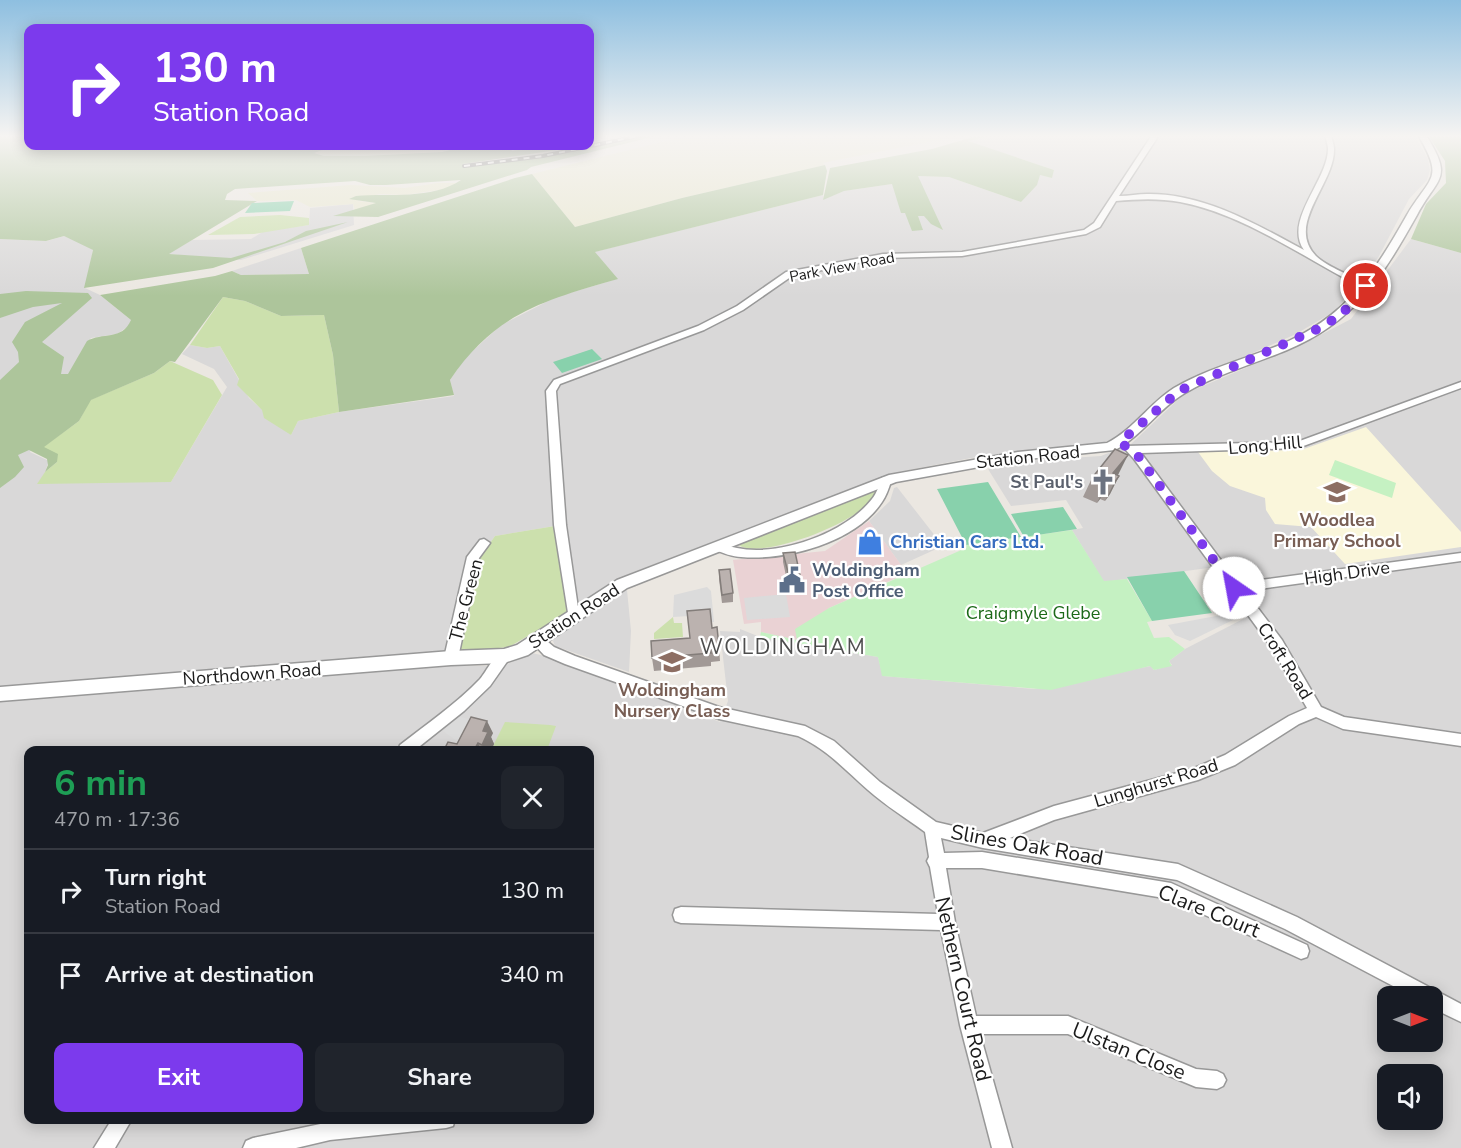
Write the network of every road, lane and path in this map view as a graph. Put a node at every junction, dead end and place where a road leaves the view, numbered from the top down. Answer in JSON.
{"nodes":[{"id":1,"x":1122,"y":189,"type":"edge"},
{"id":2,"x":1317,"y":189,"type":"edge"},
{"id":3,"x":1432,"y":189,"type":"edge"},
{"id":4,"x":1115,"y":199,"type":"junction"},
{"id":5,"x":1326,"y":267,"type":"junction"},
{"id":6,"x":1366,"y":286,"type":"junction"},
{"id":7,"x":1461,"y":385,"type":"edge"},
{"id":8,"x":1126,"y":446,"type":"junction"},
{"id":9,"x":886,"y":481,"type":"junction"},
{"id":10,"x":484,"y":543,"type":"dead end"},
{"id":11,"x":718,"y":547,"type":"junction"},
{"id":12,"x":1461,"y":557,"type":"edge"},
{"id":13,"x":1234,"y":588,"type":"junction"},
{"id":14,"x":573,"y":615,"type":"junction"},
{"id":15,"x":537,"y":641,"type":"junction"},
{"id":16,"x":504,"y":656,"type":"junction"},
{"id":17,"x":451,"y":658,"type":"junction"},
{"id":18,"x":0,"y":694,"type":"edge"},
{"id":19,"x":1316,"y":711,"type":"junction"},
{"id":20,"x":1461,"y":740,"type":"edge"},
{"id":21,"x":410,"y":746,"type":"edge"},
{"id":22,"x":932,"y":828,"type":"junction"},
{"id":23,"x":983,"y":841,"type":"junction"},
{"id":24,"x":935,"y":861,"type":"junction"},
{"id":25,"x":681,"y":915,"type":"dead end"},
{"id":26,"x":947,"y":922,"type":"junction"},
{"id":27,"x":1301,"y":951,"type":"dead end"},
{"id":28,"x":1410,"y":986,"type":"edge"},
{"id":29,"x":1443,"y":1003,"type":"edge"},
{"id":30,"x":1461,"y":1013,"type":"edge"},
{"id":31,"x":969,"y":1025,"type":"junction"},
{"id":32,"x":1217,"y":1080,"type":"dead end"},
{"id":33,"x":120,"y":1124,"type":"edge"},
{"id":34,"x":398,"y":1124,"type":"edge"},
{"id":35,"x":104,"y":1148,"type":"edge"},
{"id":36,"x":253,"y":1148,"type":"edge"},
{"id":37,"x":1002,"y":1148,"type":"edge"}],
"edges":[{"from":1,"to":4,"type":"street","name":"Park View Road"},
{"from":2,"to":5,"type":"street"},
{"from":3,"to":6,"type":"street","name":"Station Road"},
{"from":4,"to":5,"type":"street"},
{"from":4,"to":14,"type":"street","name":"Park View Road"},
{"from":5,"to":6,"type":"street"},
{"from":6,"to":8,"type":"street","name":"Station Road"},
{"from":7,"to":8,"type":"street","name":"Long Hill"},
{"from":8,"to":9,"type":"street","name":"Station Road"},
{"from":8,"to":13,"type":"street","name":"Croft Road"},
{"from":9,"to":11,"type":"street","name":"Station Road"},
{"from":9,"to":11,"type":"street"},
{"from":10,"to":17,"type":"street","name":"The Green"},
{"from":11,"to":14,"type":"street","name":"Station Road"},
{"from":12,"to":13,"type":"street","name":"High Drive"},
{"from":13,"to":19,"type":"street","name":"Croft Road"},
{"from":14,"to":15,"type":"street","name":"Station Road"},
{"from":15,"to":16,"type":"street","name":"Station Road"},
{"from":15,"to":22,"type":"street","name":"Slines Oak Road"},
{"from":16,"to":17,"type":"street","name":"Northdown Road"},
{"from":16,"to":21,"type":"street"},
{"from":17,"to":18,"type":"street","name":"Northdown Road"},
{"from":19,"to":20,"type":"street"},
{"from":19,"to":23,"type":"street","name":"Lunghurst Road"},
{"from":22,"to":23,"type":"street","name":"Slines Oak Road"},
{"from":22,"to":24,"type":"street","name":"Nethern Court Road"},
{"from":23,"to":28,"type":"street","name":"Slines Oak Road"},
{"from":24,"to":26,"type":"street","name":"Nethern Court Road"},
{"from":24,"to":27,"type":"street","name":"Clare Court"},
{"from":25,"to":26,"type":"street"},
{"from":26,"to":31,"type":"street","name":"Nethern Court Road"},
{"from":29,"to":30,"type":"street","name":"Slines Oak Road"},
{"from":31,"to":32,"type":"street","name":"Ulstan Close"},
{"from":31,"to":37,"type":"street","name":"Nethern Court Road"},
{"from":33,"to":35,"type":"street"},
{"from":34,"to":36,"type":"street"}]}
